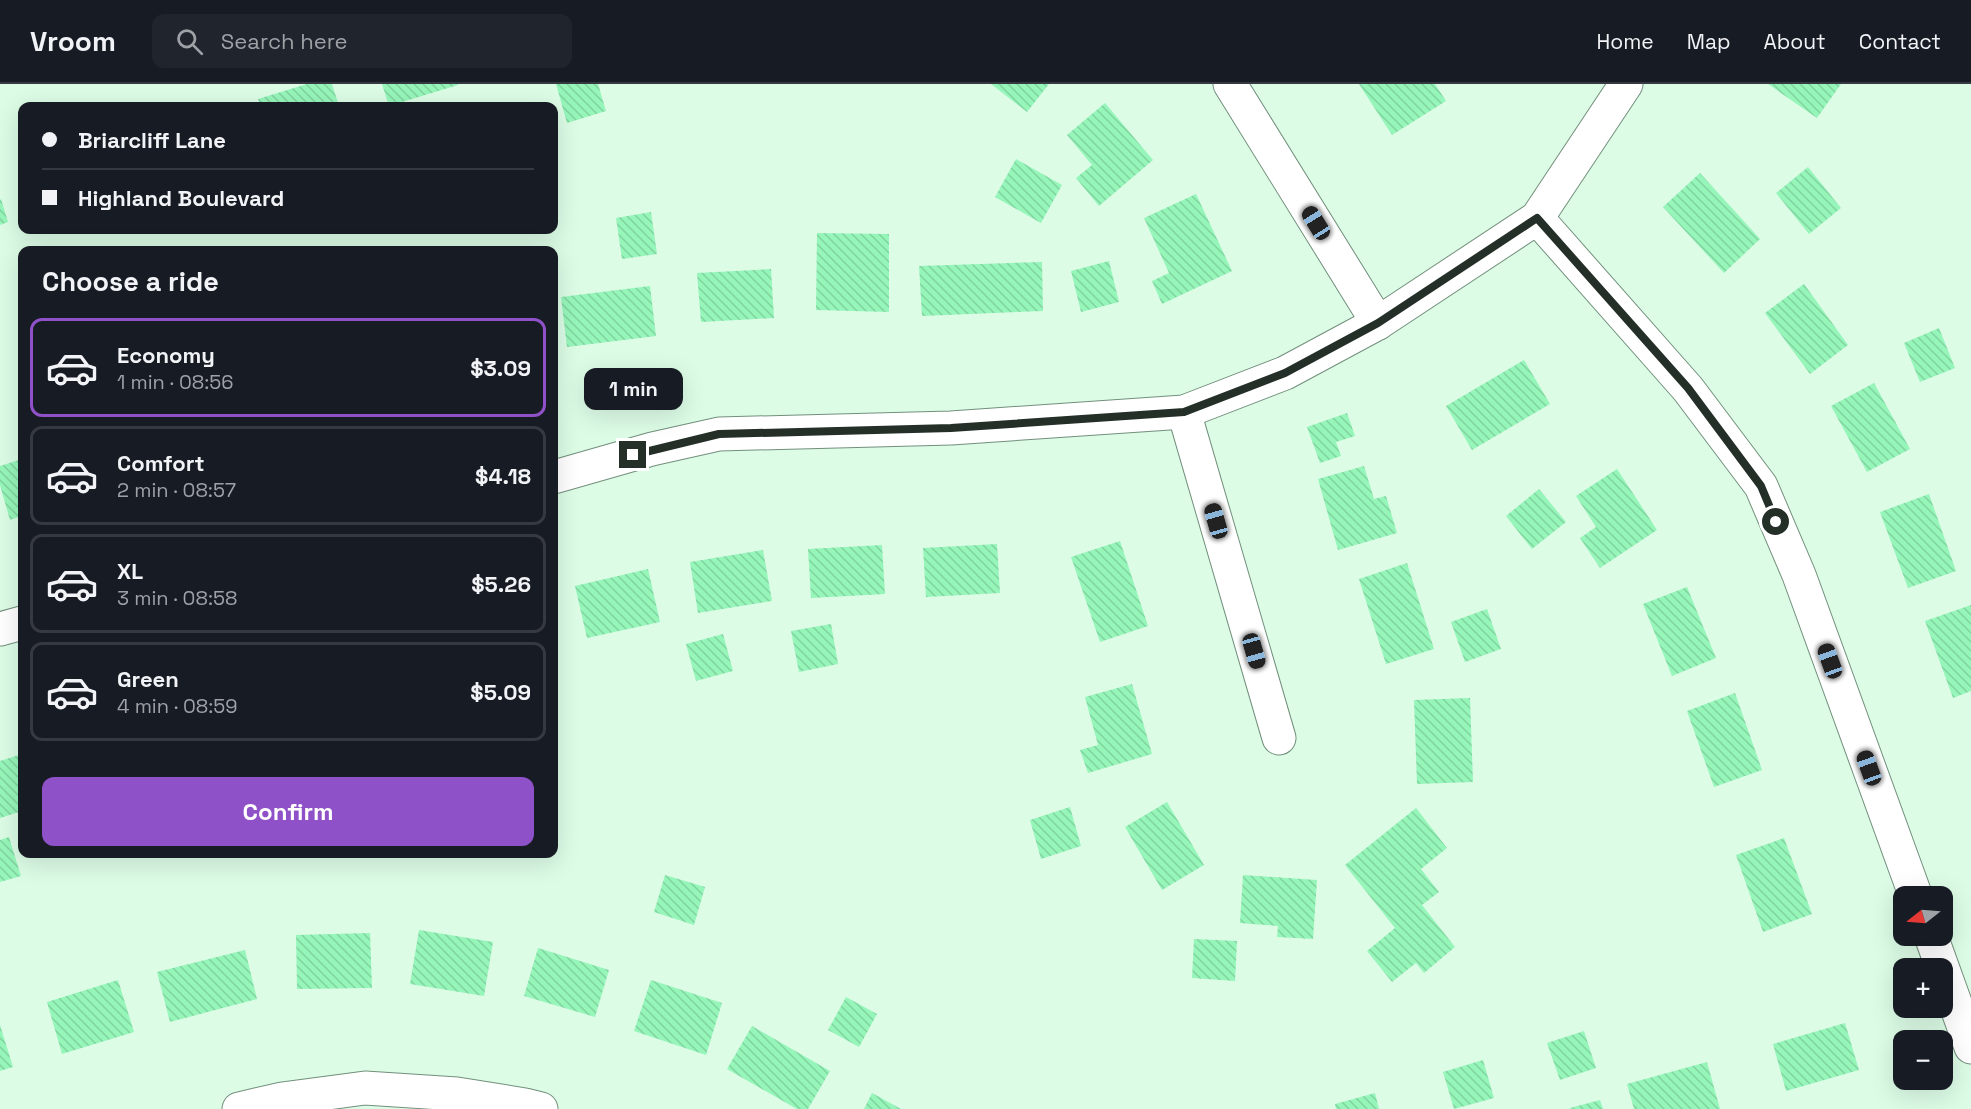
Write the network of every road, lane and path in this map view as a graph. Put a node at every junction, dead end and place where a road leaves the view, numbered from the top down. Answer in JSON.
{"nodes":[{"id":1,"x":1230,"y":84,"type":"edge"},
{"id":2,"x":1626,"y":84,"type":"edge"},
{"id":3,"x":1537,"y":218,"type":"junction"},
{"id":4,"x":1378,"y":323,"type":"junction"},
{"id":5,"x":1184,"y":412,"type":"junction"},
{"id":6,"x":558,"y":476,"type":"edge"},
{"id":7,"x":18,"y":624,"type":"edge"},
{"id":8,"x":0,"y":629,"type":"edge"},
{"id":9,"x":1279,"y":738,"type":"dead end"},
{"id":10,"x":1912,"y":886,"type":"edge"},
{"id":11,"x":1934,"y":946,"type":"edge"},
{"id":12,"x":1971,"y":1047,"type":"edge"},
{"id":13,"x":239,"y":1109,"type":"edge"},
{"id":14,"x":541,"y":1109,"type":"edge"}],
"edges":[{"from":1,"to":4,"type":"street"},
{"from":2,"to":3,"type":"street"},
{"from":3,"to":4,"type":"street"},
{"from":3,"to":10,"type":"street"},
{"from":4,"to":5,"type":"street"},
{"from":5,"to":6,"type":"street"},
{"from":5,"to":9,"type":"street"},
{"from":7,"to":8,"type":"street"},
{"from":11,"to":12,"type":"street"},
{"from":13,"to":14,"type":"street"}]}
